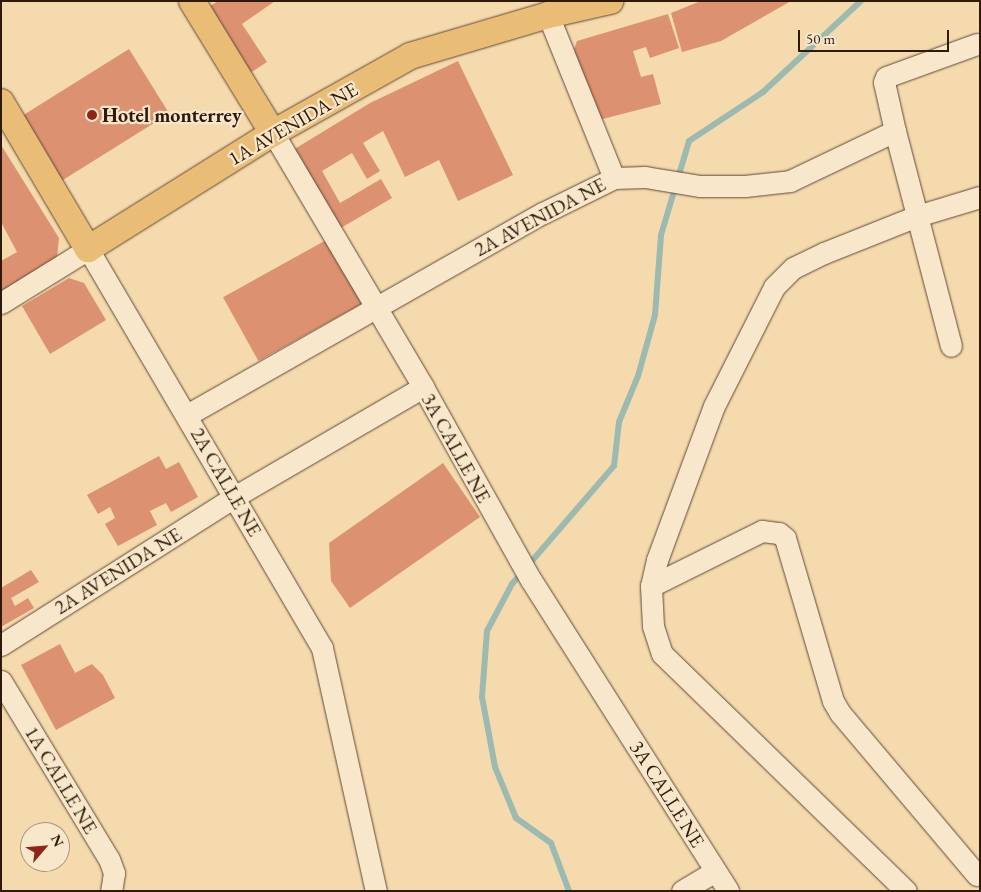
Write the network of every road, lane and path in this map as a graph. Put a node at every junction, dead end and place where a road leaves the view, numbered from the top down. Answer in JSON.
{"nodes":[{"id":1,"x":192,"y":1,"type":"edge"},
{"id":2,"x":610,"y":1,"type":"edge"},
{"id":3,"x":548,"y":15,"type":"junction"},
{"id":4,"x":977,"y":44,"type":"dead end"},
{"id":5,"x":1,"y":102,"type":"edge"},
{"id":6,"x":895,"y":131,"type":"junction"},
{"id":7,"x":273,"y":133,"type":"junction"},
{"id":8,"x":614,"y":178,"type":"junction"},
{"id":9,"x":980,"y":197,"type":"edge"},
{"id":10,"x":917,"y":216,"type":"junction"},
{"id":11,"x":88,"y":249,"type":"junction"},
{"id":12,"x":1,"y":303,"type":"edge"},
{"id":13,"x":376,"y":307,"type":"junction"},
{"id":14,"x":951,"y":346,"type":"dead end"},
{"id":15,"x":422,"y":387,"type":"junction"},
{"id":16,"x":187,"y":415,"type":"junction"},
{"id":17,"x":234,"y":497,"type":"junction"},
{"id":18,"x":651,"y":586,"type":"junction"},
{"id":19,"x":1,"y":645,"type":"edge"},
{"id":20,"x":1,"y":680,"type":"edge"},
{"id":21,"x":715,"y":871,"type":"junction"},
{"id":22,"x":977,"y":875,"type":"dead end"},
{"id":23,"x":113,"y":886,"type":"edge"},
{"id":24,"x":376,"y":891,"type":"edge"},
{"id":25,"x":682,"y":891,"type":"edge"},
{"id":26,"x":728,"y":891,"type":"edge"},
{"id":27,"x":906,"y":891,"type":"edge"}],
"edges":[{"from":1,"to":7,"type":"main road","name":"3A CALLE NE"},
{"from":2,"to":3,"type":"main road","name":"1A AVENIDA NE"},
{"from":3,"to":7,"type":"main road","name":"1A AVENIDA NE"},
{"from":3,"to":8,"type":"street"},
{"from":4,"to":6,"type":"street"},
{"from":5,"to":11,"type":"main road","name":"2A CALLE NE"},
{"from":6,"to":8,"type":"street","name":"2A AVENIDA NE"},
{"from":6,"to":10,"type":"street"},
{"from":7,"to":11,"type":"main road","name":"1A AVENIDA NE"},
{"from":7,"to":13,"type":"street","name":"3A CALLE NE"},
{"from":8,"to":13,"type":"street","name":"2A AVENIDA NE"},
{"from":9,"to":10,"type":"street"},
{"from":10,"to":14,"type":"street"},
{"from":10,"to":18,"type":"street"},
{"from":11,"to":12,"type":"street","name":"1A AVENIDA NE"},
{"from":11,"to":16,"type":"street","name":"2A CALLE NE"},
{"from":13,"to":15,"type":"street","name":"3A CALLE NE"},
{"from":13,"to":16,"type":"street","name":"2A AVENIDA NE"},
{"from":15,"to":17,"type":"street","name":"2A AVENIDA NE"},
{"from":15,"to":21,"type":"street","name":"3A CALLE NE"},
{"from":16,"to":17,"type":"street","name":"2A CALLE NE"},
{"from":17,"to":19,"type":"street","name":"2A AVENIDA NE"},
{"from":17,"to":24,"type":"street","name":"2A CALLE NE"},
{"from":18,"to":22,"type":"street"},
{"from":18,"to":27,"type":"street"},
{"from":20,"to":23,"type":"street","name":"1A CALLE NE"},
{"from":21,"to":25,"type":"street"},
{"from":21,"to":26,"type":"street","name":"3A CALLE NE"}]}
